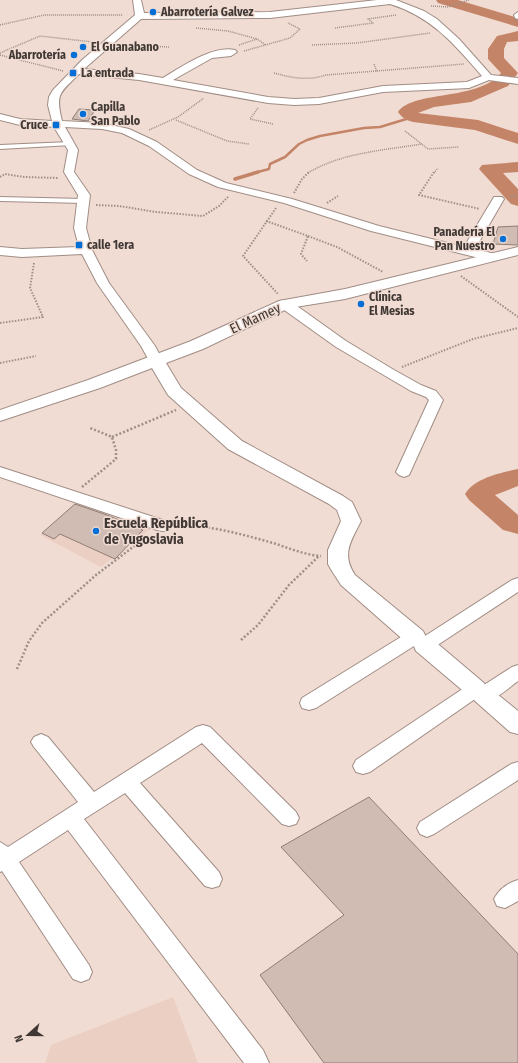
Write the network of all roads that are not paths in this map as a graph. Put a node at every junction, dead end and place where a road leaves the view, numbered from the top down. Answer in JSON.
{"nodes":[{"id":1,"x":137,"y":0,"type":"edge"},
{"id":2,"x":139,"y":16,"type":"junction"},
{"id":3,"x":230,"y":51,"type":"road end"},
{"id":4,"x":74,"y":72,"type":"junction"},
{"id":5,"x":493,"y":77,"type":"junction"},
{"id":6,"x":165,"y":81,"type":"junction"},
{"id":7,"x":516,"y":81,"type":"edge"},
{"id":8,"x":0,"y":117,"type":"edge"},
{"id":9,"x":58,"y":124,"type":"junction"},
{"id":10,"x":70,"y":144,"type":"junction"},
{"id":11,"x":0,"y":147,"type":"edge"},
{"id":12,"x":0,"y":199,"type":"edge"},
{"id":13,"x":498,"y":199,"type":"dead end"},
{"id":14,"x":84,"y":203,"type":"junction"},
{"id":15,"x":86,"y":250,"type":"junction"},
{"id":16,"x":0,"y":251,"type":"edge"},
{"id":17,"x":468,"y":251,"type":"junction"},
{"id":18,"x":518,"y":251,"type":"edge"},
{"id":19,"x":491,"y":257,"type":"junction"},
{"id":20,"x":283,"y":301,"type":"junction"},
{"id":21,"x":156,"y":361,"type":"junction"},
{"id":22,"x":0,"y":416,"type":"edge"},
{"id":23,"x":0,"y":472,"type":"edge"},
{"id":24,"x":404,"y":472,"type":"dead end"},
{"id":25,"x":163,"y":526,"type":"road end"},
{"id":26,"x":518,"y":584,"type":"edge"},
{"id":27,"x":419,"y":641,"type":"junction"},
{"id":28,"x":518,"y":672,"type":"edge"},
{"id":29,"x":480,"y":692,"type":"junction"},
{"id":30,"x":309,"y":703,"type":"dead end"},
{"id":31,"x":518,"y":725,"type":"edge"},
{"id":32,"x":41,"y":742,"type":"dead end"},
{"id":33,"x":363,"y":766,"type":"dead end"},
{"id":34,"x":518,"y":770,"type":"edge"},
{"id":35,"x":128,"y":781,"type":"junction"},
{"id":36,"x":92,"y":804,"type":"junction"},
{"id":37,"x":71,"y":818,"type":"junction"},
{"id":38,"x":289,"y":818,"type":"dead end"},
{"id":39,"x":427,"y":828,"type":"dead end"},
{"id":40,"x":2,"y":858,"type":"edge"},
{"id":41,"x":212,"y":879,"type":"dead end"},
{"id":42,"x":81,"y":972,"type":"dead end"},
{"id":43,"x":257,"y":1063,"type":"edge"}],
"edges":[{"from":1,"to":2,"type":"street"},
{"from":2,"to":4,"type":"street"},
{"from":2,"to":5,"type":"street"},
{"from":3,"to":6,"type":"street"},
{"from":4,"to":6,"type":"street"},
{"from":4,"to":9,"type":"street"},
{"from":5,"to":6,"type":"street"},
{"from":5,"to":7,"type":"street"},
{"from":8,"to":9,"type":"street"},
{"from":9,"to":10,"type":"street"},
{"from":9,"to":17,"type":"street"},
{"from":10,"to":11,"type":"lane"},
{"from":10,"to":14,"type":"street"},
{"from":12,"to":14,"type":"lane"},
{"from":13,"to":17,"type":"street"},
{"from":14,"to":15,"type":"street"},
{"from":15,"to":16,"type":"street"},
{"from":15,"to":21,"type":"street"},
{"from":17,"to":19,"type":"street"},
{"from":18,"to":19,"type":"street","name":"El Mamey"},
{"from":19,"to":20,"type":"street","name":"El Mamey"},
{"from":20,"to":21,"type":"street","name":"El Mamey"},
{"from":20,"to":24,"type":"street"},
{"from":21,"to":22,"type":"street","name":"El Mamey"},
{"from":21,"to":27,"type":"street"},
{"from":23,"to":25,"type":"street"},
{"from":26,"to":27,"type":"street"},
{"from":27,"to":29,"type":"street"},
{"from":27,"to":30,"type":"street"},
{"from":28,"to":29,"type":"street"},
{"from":29,"to":31,"type":"street"},
{"from":29,"to":33,"type":"street"},
{"from":32,"to":36,"type":"street"},
{"from":34,"to":39,"type":"street"},
{"from":35,"to":36,"type":"street"},
{"from":35,"to":38,"type":"street"},
{"from":35,"to":41,"type":"street"},
{"from":36,"to":37,"type":"street"},
{"from":37,"to":40,"type":"street"},
{"from":37,"to":43,"type":"street"},
{"from":40,"to":42,"type":"street"}]}
